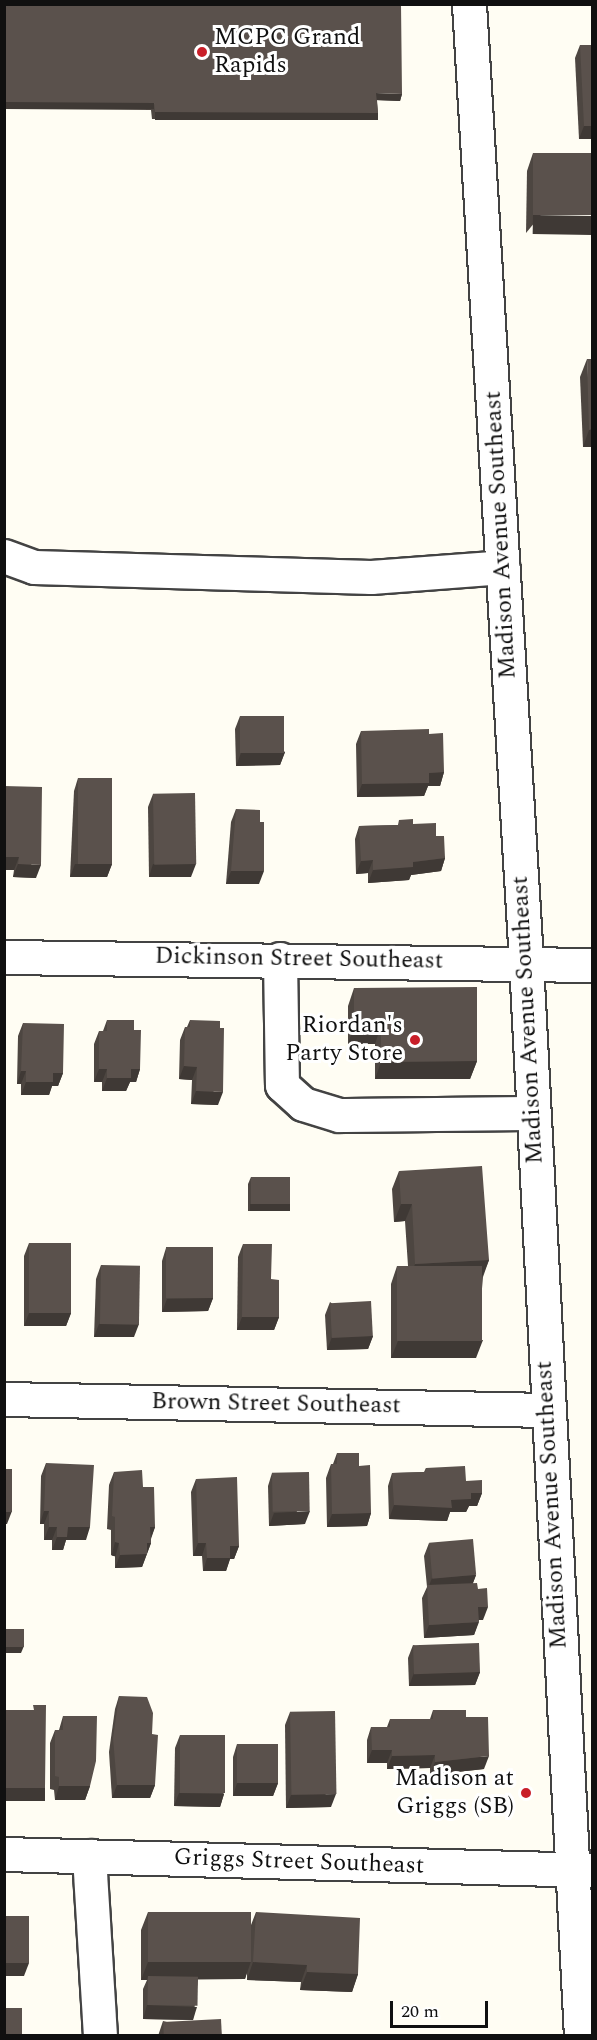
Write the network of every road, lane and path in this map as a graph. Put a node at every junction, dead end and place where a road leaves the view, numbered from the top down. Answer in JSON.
{"nodes":[{"id":1,"x":470,"y":4,"type":"edge"},
{"id":2,"x":4,"y":556,"type":"edge"},
{"id":3,"x":503,"y":567,"type":"junction"},
{"id":4,"x":4,"y":957,"type":"edge"},
{"id":5,"x":280,"y":959,"type":"junction"},
{"id":6,"x":526,"y":962,"type":"junction"},
{"id":7,"x":592,"y":964,"type":"edge"},
{"id":8,"x":533,"y":1113,"type":"junction"},
{"id":9,"x":4,"y":1398,"type":"edge"},
{"id":10,"x":547,"y":1410,"type":"junction"},
{"id":11,"x":4,"y":1854,"type":"edge"},
{"id":12,"x":89,"y":1856,"type":"junction"},
{"id":13,"x":581,"y":1870,"type":"edge"},
{"id":14,"x":100,"y":2036,"type":"edge"},
{"id":15,"x":581,"y":2036,"type":"edge"}],
"edges":[{"from":1,"to":3,"type":"street","name":"Madison Avenue Southeast"},
{"from":2,"to":3,"type":"street"},
{"from":3,"to":6,"type":"street","name":"Madison Avenue Southeast"},
{"from":4,"to":5,"type":"street","name":"Dickinson Street Southeast"},
{"from":5,"to":6,"type":"street","name":"Dickinson Street Southeast"},
{"from":5,"to":8,"type":"street"},
{"from":6,"to":7,"type":"street","name":"Dickinson Street Southeast"},
{"from":6,"to":8,"type":"street","name":"Madison Avenue Southeast"},
{"from":8,"to":10,"type":"street","name":"Madison Avenue Southeast"},
{"from":9,"to":10,"type":"street","name":"Brown Street Southeast"},
{"from":10,"to":13,"type":"street","name":"Madison Avenue Southeast"},
{"from":11,"to":12,"type":"street","name":"Griggs Street Southeast"},
{"from":12,"to":13,"type":"street","name":"Griggs Street Southeast"},
{"from":12,"to":14,"type":"street"},
{"from":13,"to":15,"type":"street","name":"Madison Avenue Southeast"}]}
